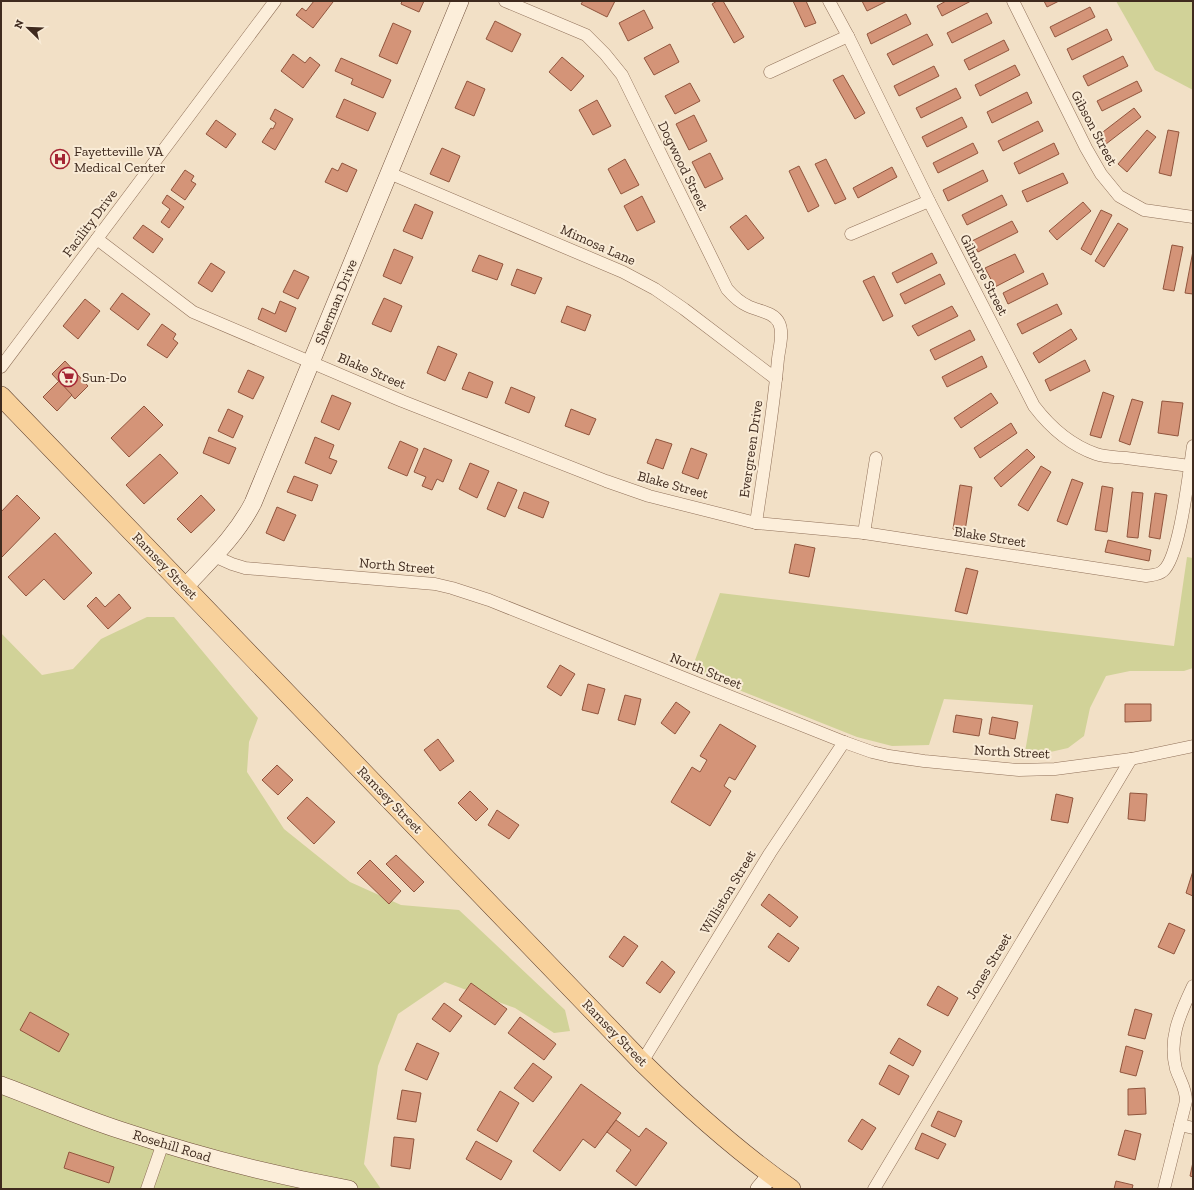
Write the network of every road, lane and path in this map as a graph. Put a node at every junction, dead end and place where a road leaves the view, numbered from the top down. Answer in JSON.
{"nodes":[{"id":1,"x":275,"y":1,"type":"edge"},
{"id":2,"x":460,"y":1,"type":"edge"},
{"id":3,"x":504,"y":1,"type":"edge"},
{"id":4,"x":829,"y":1,"type":"edge"},
{"id":5,"x":1013,"y":1,"type":"edge"},
{"id":6,"x":848,"y":36,"type":"junction"},
{"id":7,"x":770,"y":72,"type":"dead end"},
{"id":8,"x":389,"y":173,"type":"junction"},
{"id":9,"x":929,"y":201,"type":"junction"},
{"id":10,"x":1193,"y":217,"type":"edge"},
{"id":11,"x":851,"y":234,"type":"dead end"},
{"id":12,"x":97,"y":239,"type":"junction"},
{"id":13,"x":311,"y":362,"type":"junction"},
{"id":14,"x":1,"y":367,"type":"edge"},
{"id":15,"x":776,"y":379,"type":"junction"},
{"id":16,"x":1,"y":396,"type":"edge"},
{"id":17,"x":1193,"y":446,"type":"edge"},
{"id":18,"x":876,"y":458,"type":"dead end"},
{"id":19,"x":1190,"y":466,"type":"junction"},
{"id":20,"x":756,"y":522,"type":"junction"},
{"id":21,"x":864,"y":533,"type":"junction"},
{"id":22,"x":214,"y":556,"type":"junction"},
{"id":23,"x":185,"y":587,"type":"junction"},
{"id":24,"x":844,"y":742,"type":"junction"},
{"id":25,"x":1193,"y":746,"type":"edge"},
{"id":26,"x":1130,"y":759,"type":"junction"},
{"id":27,"x":1193,"y":986,"type":"edge"},
{"id":28,"x":642,"y":1062,"type":"junction"},
{"id":29,"x":1,"y":1085,"type":"edge"},
{"id":30,"x":1180,"y":1125,"type":"junction"},
{"id":31,"x":1193,"y":1128,"type":"edge"},
{"id":32,"x":163,"y":1143,"type":"junction"},
{"id":33,"x":765,"y":1182,"type":"edge"},
{"id":34,"x":323,"y":1187,"type":"edge"},
{"id":35,"x":147,"y":1189,"type":"edge"},
{"id":36,"x":348,"y":1189,"type":"edge"},
{"id":37,"x":791,"y":1189,"type":"edge"},
{"id":38,"x":874,"y":1189,"type":"edge"},
{"id":39,"x":1164,"y":1189,"type":"edge"}],
"edges":[{"from":1,"to":12,"type":"street","name":"Facility Drive"},
{"from":2,"to":8,"type":"street","name":"Sherman Drive"},
{"from":3,"to":15,"type":"street","name":"Dogwood Street"},
{"from":4,"to":6,"type":"street","name":"Gilmore Street"},
{"from":5,"to":10,"type":"street","name":"Gibson Street"},
{"from":6,"to":7,"type":"street"},
{"from":6,"to":9,"type":"street","name":"Gilmore Street"},
{"from":8,"to":13,"type":"street","name":"Sherman Drive"},
{"from":8,"to":15,"type":"street","name":"Mimosa Lane"},
{"from":9,"to":11,"type":"street"},
{"from":9,"to":19,"type":"street","name":"Gilmore Street"},
{"from":12,"to":13,"type":"street","name":"Blake Street"},
{"from":12,"to":14,"type":"street","name":"Facility Drive"},
{"from":13,"to":20,"type":"street","name":"Blake Street"},
{"from":13,"to":22,"type":"street","name":"Sherman Drive"},
{"from":15,"to":20,"type":"street","name":"Evergreen Drive"},
{"from":16,"to":23,"type":"main road","name":"Ramsey Street"},
{"from":17,"to":19,"type":"street","name":"Blake Street"},
{"from":18,"to":21,"type":"street"},
{"from":19,"to":21,"type":"street","name":"Blake Street"},
{"from":20,"to":21,"type":"street","name":"Blake Street"},
{"from":22,"to":23,"type":"street","name":"Sherman Drive"},
{"from":22,"to":24,"type":"street","name":"North Street"},
{"from":23,"to":28,"type":"main road","name":"Ramsey Street"},
{"from":24,"to":26,"type":"street","name":"North Street"},
{"from":24,"to":28,"type":"street","name":"Williston Street"},
{"from":25,"to":26,"type":"street","name":"North Street"},
{"from":26,"to":38,"type":"street","name":"Jones Street"},
{"from":27,"to":30,"type":"street"},
{"from":28,"to":33,"type":"main road","name":"Ramsey Street"},
{"from":29,"to":32,"type":"street","name":"Rosehill Road"},
{"from":30,"to":31,"type":"street"},
{"from":30,"to":39,"type":"street"},
{"from":32,"to":34,"type":"street","name":"Rosehill Road"},
{"from":32,"to":35,"type":"street"},
{"from":33,"to":37,"type":"main road","name":"Ramsey Street"},
{"from":34,"to":36,"type":"street","name":"Rosehill Road"}]}
